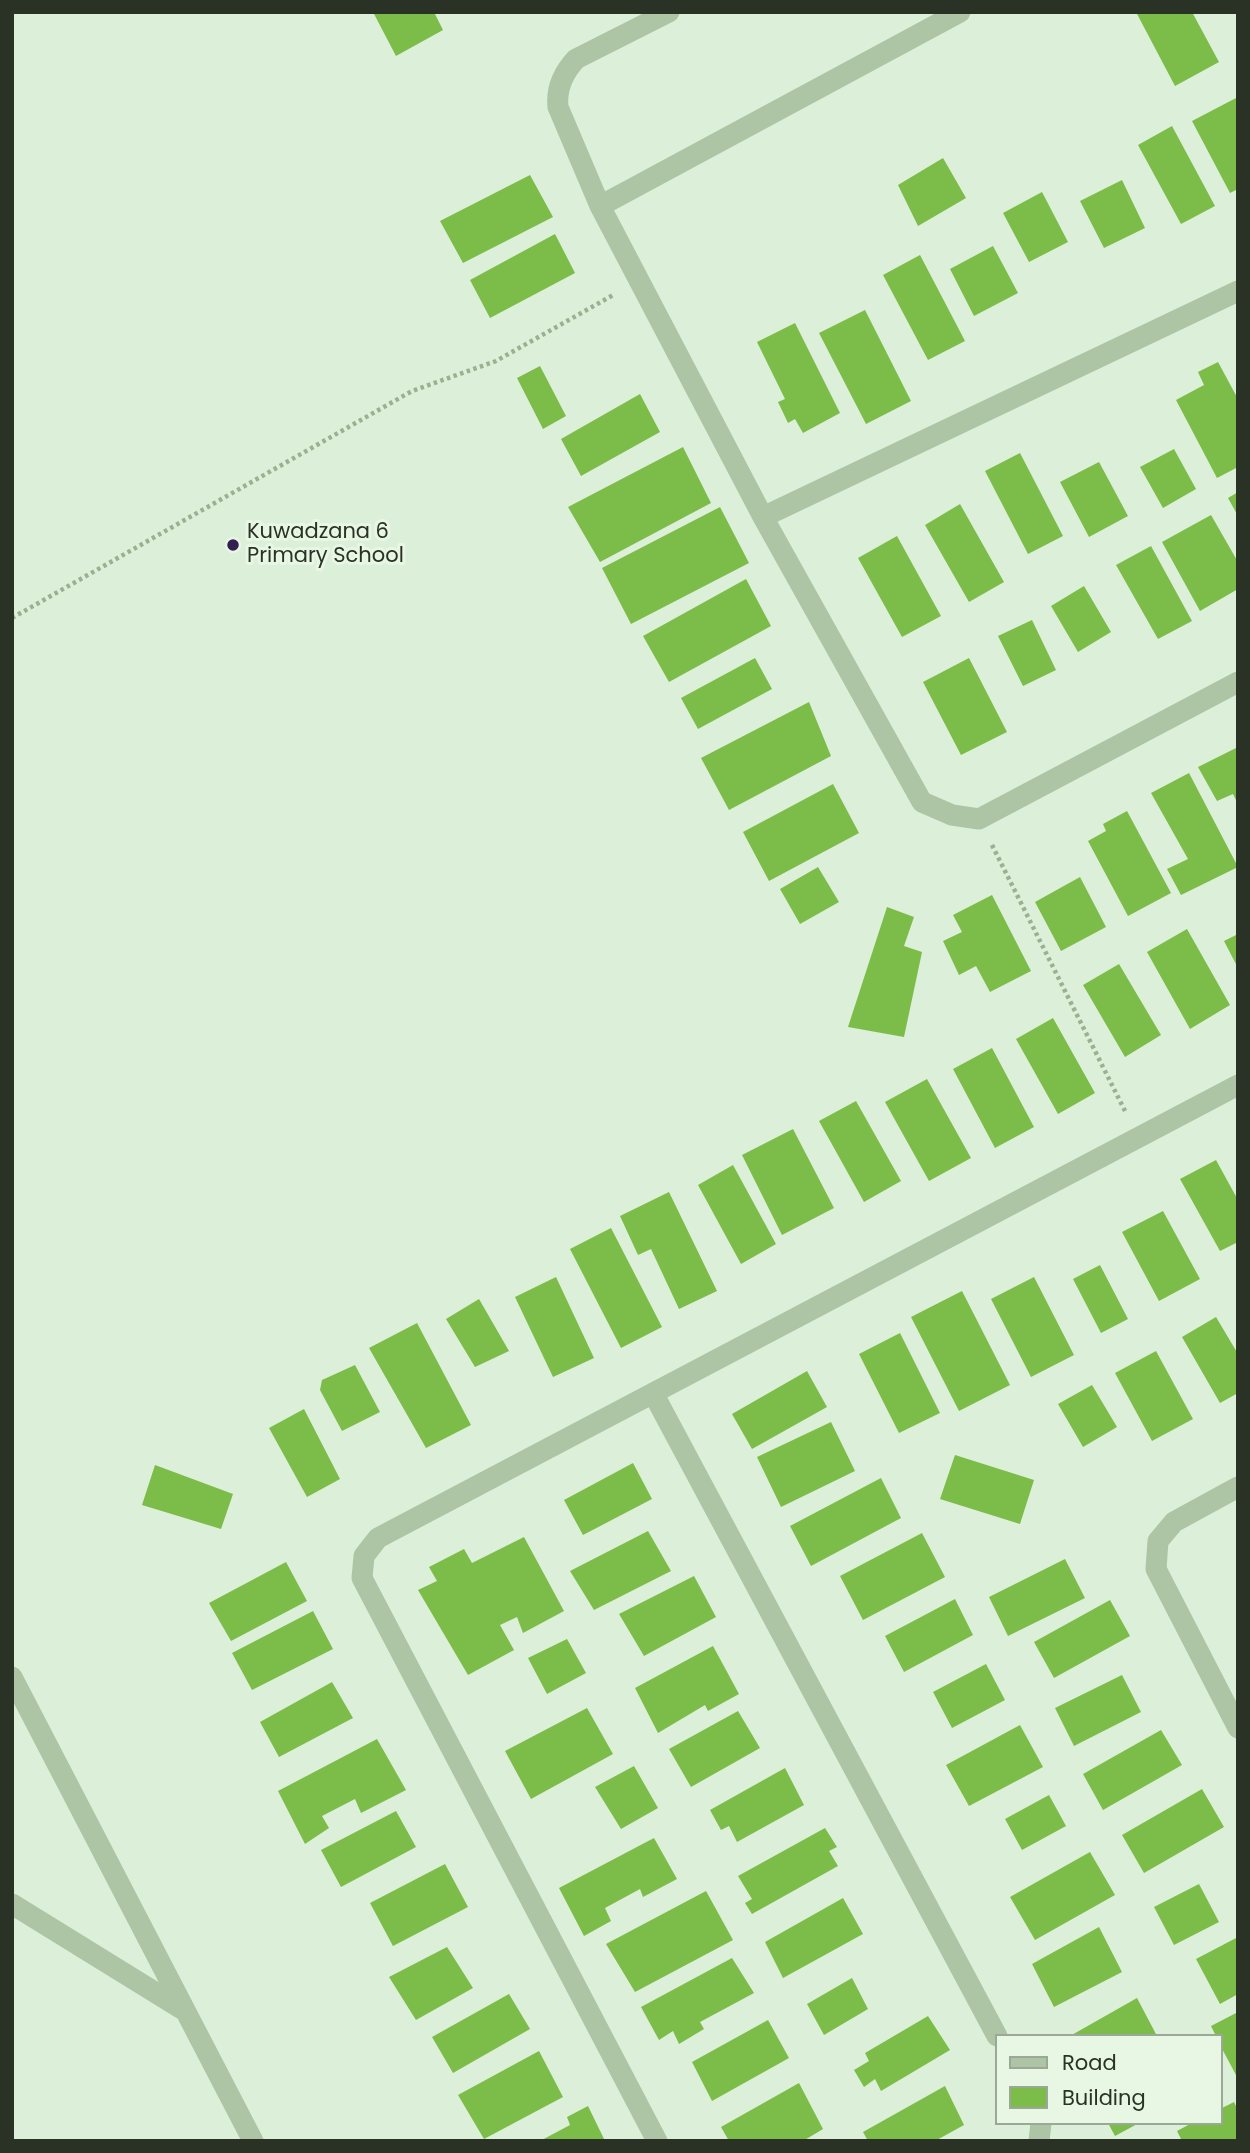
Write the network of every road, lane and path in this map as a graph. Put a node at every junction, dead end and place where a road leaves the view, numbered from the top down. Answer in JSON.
{"nodes":[{"id":1,"x":669,"y":12,"type":"edge"},
{"id":2,"x":960,"y":12,"type":"edge"},
{"id":3,"x":600,"y":206,"type":"junction"},
{"id":4,"x":640,"y":280,"type":"junction"},
{"id":5,"x":1236,"y":294,"type":"edge"},
{"id":6,"x":763,"y":517,"type":"junction"},
{"id":7,"x":12,"y":618,"type":"edge"},
{"id":8,"x":1238,"y":682,"type":"edge"},
{"id":9,"x":979,"y":819,"type":"junction"},
{"id":10,"x":1238,"y":1085,"type":"edge"},
{"id":11,"x":1139,"y":1137,"type":"junction"},
{"id":12,"x":653,"y":1393,"type":"junction"},
{"id":13,"x":1238,"y":1487,"type":"edge"},
{"id":14,"x":12,"y":1677,"type":"edge"},
{"id":15,"x":1238,"y":1728,"type":"edge"},
{"id":16,"x":12,"y":1905,"type":"edge"},
{"id":17,"x":184,"y":2010,"type":"junction"},
{"id":18,"x":996,"y":2034,"type":"edge"},
{"id":19,"x":253,"y":2141,"type":"edge"},
{"id":20,"x":657,"y":2141,"type":"edge"}],
"edges":[{"from":1,"to":3,"type":"street"},
{"from":2,"to":3,"type":"street"},
{"from":3,"to":4,"type":"street"},
{"from":4,"to":6,"type":"street"},
{"from":4,"to":7,"type":"path"},
{"from":5,"to":6,"type":"street"},
{"from":6,"to":9,"type":"street"},
{"from":8,"to":9,"type":"street"},
{"from":9,"to":11,"type":"path"},
{"from":10,"to":11,"type":"street"},
{"from":11,"to":12,"type":"street"},
{"from":12,"to":18,"type":"street"},
{"from":12,"to":20,"type":"street"},
{"from":13,"to":15,"type":"street"},
{"from":14,"to":17,"type":"street"},
{"from":16,"to":17,"type":"street"},
{"from":17,"to":19,"type":"street"}]}
